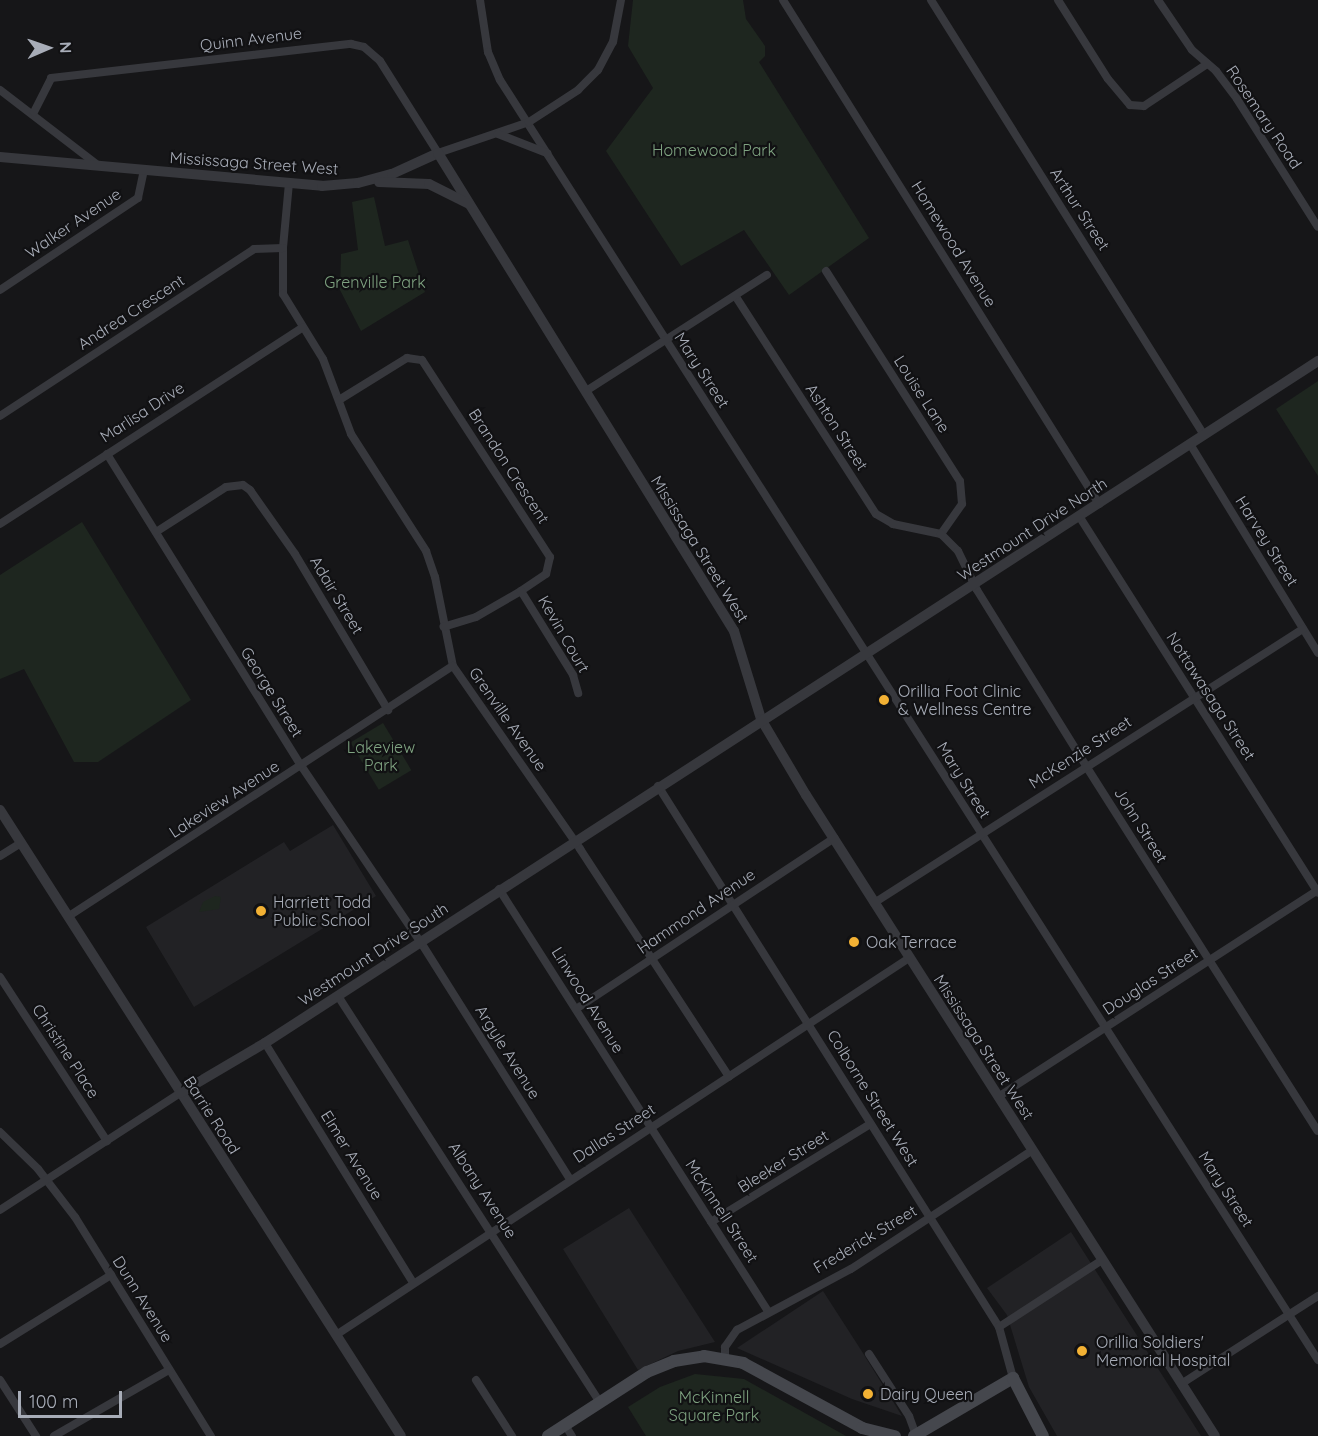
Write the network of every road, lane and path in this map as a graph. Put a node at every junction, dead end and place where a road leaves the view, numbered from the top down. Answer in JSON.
{"nodes":[{"id":1,"x":480,"y":0,"type":"edge"},
{"id":2,"x":621,"y":0,"type":"edge"},
{"id":3,"x":783,"y":0,"type":"edge"},
{"id":4,"x":931,"y":0,"type":"edge"},
{"id":5,"x":1058,"y":0,"type":"edge"},
{"id":6,"x":1158,"y":0,"type":"edge"},
{"id":7,"x":1207,"y":64,"type":"junction"},
{"id":8,"x":0,"y":90,"type":"edge"},
{"id":9,"x":34,"y":112,"type":"junction"},
{"id":10,"x":529,"y":122,"type":"junction"},
{"id":11,"x":496,"y":134,"type":"junction"},
{"id":12,"x":438,"y":153,"type":"junction"},
{"id":13,"x":548,"y":153,"type":"junction"},
{"id":14,"x":0,"y":157,"type":"edge"},
{"id":15,"x":99,"y":166,"type":"junction"},
{"id":16,"x":144,"y":170,"type":"junction"},
{"id":17,"x":363,"y":182,"type":"junction"},
{"id":18,"x":289,"y":183,"type":"junction"},
{"id":19,"x":470,"y":204,"type":"junction"},
{"id":20,"x":1318,"y":227,"type":"edge"},
{"id":21,"x":282,"y":248,"type":"junction"},
{"id":22,"x":826,"y":271,"type":"dead end"},
{"id":23,"x":767,"y":275,"type":"dead end"},
{"id":24,"x":0,"y":290,"type":"edge"},
{"id":25,"x":736,"y":297,"type":"junction"},
{"id":26,"x":303,"y":327,"type":"junction"},
{"id":27,"x":666,"y":341,"type":"junction"},
{"id":28,"x":1318,"y":362,"type":"edge"},
{"id":29,"x":586,"y":391,"type":"junction"},
{"id":30,"x":339,"y":400,"type":"junction"},
{"id":31,"x":0,"y":416,"type":"edge"},
{"id":32,"x":1204,"y":435,"type":"junction"},
{"id":33,"x":1190,"y":444,"type":"junction"},
{"id":34,"x":107,"y":454,"type":"junction"},
{"id":35,"x":1099,"y":504,"type":"junction"},
{"id":36,"x":1079,"y":516,"type":"junction"},
{"id":37,"x":0,"y":524,"type":"edge"},
{"id":38,"x":156,"y":532,"type":"junction"},
{"id":39,"x":941,"y":534,"type":"junction"},
{"id":40,"x":974,"y":584,"type":"junction"},
{"id":41,"x":521,"y":591,"type":"junction"},
{"id":42,"x":444,"y":627,"type":"junction"},
{"id":43,"x":1303,"y":628,"type":"junction"},
{"id":44,"x":1318,"y":653,"type":"edge"},
{"id":45,"x":866,"y":654,"type":"junction"},
{"id":46,"x":453,"y":666,"type":"junction"},
{"id":47,"x":578,"y":693,"type":"dead end"},
{"id":48,"x":1193,"y":697,"type":"junction"},
{"id":49,"x":388,"y":710,"type":"junction"},
{"id":50,"x":761,"y":719,"type":"junction"},
{"id":51,"x":1086,"y":766,"type":"junction"},
{"id":52,"x":302,"y":767,"type":"junction"},
{"id":53,"x":658,"y":786,"type":"junction"},
{"id":54,"x":0,"y":810,"type":"edge"},
{"id":55,"x":981,"y":834,"type":"junction"},
{"id":56,"x":834,"y":838,"type":"junction"},
{"id":57,"x":574,"y":841,"type":"junction"},
{"id":58,"x":21,"y":843,"type":"junction"},
{"id":59,"x":0,"y":856,"type":"edge"},
{"id":60,"x":499,"y":889,"type":"junction"},
{"id":61,"x":1318,"y":891,"type":"edge"},
{"id":62,"x":874,"y":903,"type":"junction"},
{"id":63,"x":733,"y":904,"type":"junction"},
{"id":64,"x":69,"y":916,"type":"junction"},
{"id":65,"x":420,"y":941,"type":"junction"},
{"id":66,"x":909,"y":958,"type":"junction"},
{"id":67,"x":652,"y":959,"type":"junction"},
{"id":68,"x":1209,"y":961,"type":"junction"},
{"id":69,"x":0,"y":977,"type":"edge"},
{"id":70,"x":338,"y":996,"type":"junction"},
{"id":71,"x":576,"y":1008,"type":"junction"},
{"id":72,"x":807,"y":1026,"type":"junction"},
{"id":73,"x":1105,"y":1029,"type":"junction"},
{"id":74,"x":265,"y":1043,"type":"junction"},
{"id":75,"x":729,"y":1077,"type":"junction"},
{"id":76,"x":180,"y":1093,"type":"junction"},
{"id":77,"x":998,"y":1097,"type":"junction"},
{"id":78,"x":870,"y":1124,"type":"junction"},
{"id":79,"x":650,"y":1128,"type":"junction"},
{"id":80,"x":1318,"y":1131,"type":"edge"},
{"id":81,"x":0,"y":1132,"type":"edge"},
{"id":82,"x":106,"y":1142,"type":"junction"},
{"id":83,"x":1033,"y":1150,"type":"junction"},
{"id":84,"x":570,"y":1179,"type":"junction"},
{"id":85,"x":47,"y":1181,"type":"junction"},
{"id":86,"x":0,"y":1210,"type":"edge"},
{"id":87,"x":929,"y":1217,"type":"junction"},
{"id":88,"x":711,"y":1222,"type":"junction"},
{"id":89,"x":492,"y":1231,"type":"junction"},
{"id":90,"x":1102,"y":1260,"type":"junction"},
{"id":91,"x":111,"y":1275,"type":"junction"},
{"id":92,"x":413,"y":1283,"type":"junction"},
{"id":93,"x":1318,"y":1296,"type":"edge"},
{"id":94,"x":767,"y":1310,"type":"junction"},
{"id":95,"x":1289,"y":1314,"type":"junction"},
{"id":96,"x":999,"y":1327,"type":"junction"},
{"id":97,"x":336,"y":1335,"type":"junction"},
{"id":98,"x":0,"y":1344,"type":"edge"},
{"id":99,"x":869,"y":1354,"type":"dead end"},
{"id":100,"x":725,"y":1358,"type":"junction"},
{"id":101,"x":1318,"y":1360,"type":"edge"},
{"id":102,"x":169,"y":1370,"type":"junction"},
{"id":103,"x":1012,"y":1378,"type":"junction"},
{"id":104,"x":0,"y":1380,"type":"edge"},
{"id":105,"x":476,"y":1380,"type":"dead end"},
{"id":106,"x":1181,"y":1384,"type":"junction"},
{"id":107,"x":600,"y":1402,"type":"junction"},
{"id":108,"x":565,"y":1425,"type":"junction"},
{"id":109,"x":36,"y":1436,"type":"edge"},
{"id":110,"x":54,"y":1436,"type":"edge"},
{"id":111,"x":211,"y":1436,"type":"edge"},
{"id":112,"x":401,"y":1436,"type":"edge"},
{"id":113,"x":512,"y":1436,"type":"edge"},
{"id":114,"x":548,"y":1436,"type":"edge"},
{"id":115,"x":573,"y":1436,"type":"edge"},
{"id":116,"x":892,"y":1436,"type":"edge"},
{"id":117,"x":915,"y":1436,"type":"edge"},
{"id":118,"x":1043,"y":1436,"type":"edge"},
{"id":119,"x":1215,"y":1436,"type":"edge"}],
"edges":[{"from":1,"to":10,"type":"street","name":"Mary Street"},
{"from":2,"to":10,"type":"street"},
{"from":3,"to":35,"type":"street","name":"Homewood Avenue"},
{"from":4,"to":32,"type":"street","name":"Arthur Street"},
{"from":5,"to":7,"type":"street"},
{"from":6,"to":7,"type":"street","name":"Rosemary Road"},
{"from":7,"to":20,"type":"street","name":"Rosemary Road"},
{"from":8,"to":9,"type":"street"},
{"from":9,"to":12,"type":"street","name":"Quinn Avenue"},
{"from":9,"to":15,"type":"street"},
{"from":10,"to":11,"type":"street"},
{"from":10,"to":13,"type":"street","name":"Mary Street"},
{"from":11,"to":12,"type":"street"},
{"from":11,"to":13,"type":"street"},
{"from":12,"to":17,"type":"street","name":"Mississaga Street West"},
{"from":12,"to":19,"type":"street","name":"Mississaga Street West"},
{"from":13,"to":27,"type":"street","name":"Mary Street"},
{"from":14,"to":15,"type":"street","name":"Mississaga Street West"},
{"from":15,"to":16,"type":"street","name":"Mississaga Street West"},
{"from":16,"to":18,"type":"street","name":"Mississaga Street West"},
{"from":16,"to":24,"type":"street","name":"Walker Avenue"},
{"from":17,"to":18,"type":"street","name":"Mississaga Street West"},
{"from":17,"to":19,"type":"street"},
{"from":18,"to":21,"type":"street","name":"Grenville Avenue"},
{"from":19,"to":29,"type":"street","name":"Mississaga Street West"},
{"from":21,"to":26,"type":"street","name":"Grenville Avenue"},
{"from":21,"to":31,"type":"street","name":"Andrea Crescent"},
{"from":22,"to":39,"type":"street","name":"Louise Lane"},
{"from":23,"to":25,"type":"street"},
{"from":25,"to":27,"type":"street"},
{"from":25,"to":39,"type":"street","name":"Ashton Street"},
{"from":26,"to":30,"type":"street","name":"Grenville Avenue"},
{"from":26,"to":34,"type":"street","name":"Marlisa Drive"},
{"from":27,"to":29,"type":"street"},
{"from":27,"to":45,"type":"street","name":"Mary Street"},
{"from":28,"to":32,"type":"street","name":"Westmount Drive North"},
{"from":29,"to":50,"type":"street","name":"Mississaga Street West"},
{"from":30,"to":41,"type":"street","name":"Brandon Crescent"},
{"from":30,"to":42,"type":"street","name":"Grenville Avenue"},
{"from":32,"to":33,"type":"street","name":"Westmount Drive North"},
{"from":33,"to":35,"type":"street","name":"Westmount Drive North"},
{"from":33,"to":43,"type":"street","name":"Harvey Street"},
{"from":34,"to":37,"type":"street","name":"Marlisa Drive"},
{"from":34,"to":38,"type":"street","name":"George Street"},
{"from":35,"to":36,"type":"street","name":"Westmount Drive North"},
{"from":36,"to":40,"type":"street","name":"Westmount Drive North"},
{"from":36,"to":48,"type":"street","name":"Nottawasaga Street"},
{"from":38,"to":49,"type":"street","name":"Adair Street"},
{"from":38,"to":52,"type":"street","name":"George Street"},
{"from":39,"to":40,"type":"street","name":"John Street"},
{"from":40,"to":45,"type":"street","name":"Westmount Drive North"},
{"from":40,"to":51,"type":"street","name":"John Street"},
{"from":41,"to":42,"type":"street","name":"Brandon Crescent"},
{"from":41,"to":47,"type":"street","name":"Kevin Court"},
{"from":42,"to":46,"type":"street","name":"Grenville Avenue"},
{"from":43,"to":44,"type":"street","name":"Harvey Street"},
{"from":43,"to":48,"type":"street","name":"McKenzie Street"},
{"from":45,"to":50,"type":"street","name":"Westmount Drive North"},
{"from":45,"to":55,"type":"street","name":"Mary Street"},
{"from":46,"to":49,"type":"street","name":"Lakeview Avenue"},
{"from":46,"to":57,"type":"street","name":"Grenville Avenue"},
{"from":48,"to":51,"type":"street","name":"McKenzie Street"},
{"from":48,"to":61,"type":"street","name":"Nottawasaga Street"},
{"from":49,"to":52,"type":"street","name":"Lakeview Avenue"},
{"from":50,"to":53,"type":"street","name":"Westmount Drive South"},
{"from":50,"to":56,"type":"street","name":"Mississaga Street West"},
{"from":51,"to":55,"type":"street","name":"McKenzie Street"},
{"from":51,"to":68,"type":"street","name":"John Street"},
{"from":52,"to":64,"type":"street","name":"Lakeview Avenue"},
{"from":52,"to":65,"type":"street","name":"George Street"},
{"from":53,"to":57,"type":"street","name":"Westmount Drive South"},
{"from":53,"to":63,"type":"street","name":"Colborne Street West"},
{"from":54,"to":58,"type":"street","name":"Barrie Road"},
{"from":55,"to":62,"type":"street","name":"McKenzie Street"},
{"from":55,"to":73,"type":"street","name":"Mary Street"},
{"from":56,"to":62,"type":"street","name":"Mississaga Street West"},
{"from":56,"to":63,"type":"street","name":"Hammond Avenue"},
{"from":57,"to":60,"type":"street","name":"Westmount Drive South"},
{"from":57,"to":67,"type":"street","name":"Grenville Avenue"},
{"from":58,"to":59,"type":"street"},
{"from":58,"to":64,"type":"street","name":"Barrie Road"},
{"from":60,"to":65,"type":"street","name":"Westmount Drive South"},
{"from":60,"to":71,"type":"street","name":"Linwood Avenue"},
{"from":61,"to":68,"type":"street","name":"Douglas Street"},
{"from":62,"to":66,"type":"street","name":"Mississaga Street West"},
{"from":63,"to":67,"type":"street","name":"Hammond Avenue"},
{"from":63,"to":72,"type":"street","name":"Colborne Street West"},
{"from":64,"to":76,"type":"street","name":"Barrie Road"},
{"from":65,"to":70,"type":"street","name":"Westmount Drive South"},
{"from":65,"to":84,"type":"street","name":"Argyle Avenue"},
{"from":66,"to":72,"type":"street","name":"Dallas Street"},
{"from":66,"to":77,"type":"street","name":"Mississaga Street West"},
{"from":67,"to":71,"type":"street","name":"Hammond Avenue"},
{"from":67,"to":75,"type":"street","name":"Grenville Avenue"},
{"from":68,"to":73,"type":"street","name":"Douglas Street"},
{"from":68,"to":80,"type":"street","name":"John Street"},
{"from":69,"to":82,"type":"street","name":"Christine Place"},
{"from":70,"to":74,"type":"street","name":"Westmount Drive South"},
{"from":70,"to":89,"type":"street","name":"Albany Avenue"},
{"from":71,"to":79,"type":"street","name":"Linwood Avenue"},
{"from":72,"to":75,"type":"street","name":"Dallas Street"},
{"from":72,"to":78,"type":"street","name":"Colborne Street West"},
{"from":73,"to":77,"type":"street","name":"Douglas Street"},
{"from":73,"to":95,"type":"street","name":"Mary Street"},
{"from":74,"to":76,"type":"street","name":"Westmount Drive South"},
{"from":74,"to":92,"type":"street","name":"Elmer Avenue"},
{"from":75,"to":79,"type":"street","name":"Dallas Street"},
{"from":76,"to":82,"type":"street","name":"Westmount Drive South"},
{"from":76,"to":97,"type":"street","name":"Barrie Road"},
{"from":77,"to":83,"type":"street","name":"Mississaga Street West"},
{"from":78,"to":87,"type":"street","name":"Colborne Street West"},
{"from":78,"to":88,"type":"street","name":"Bleeker Street"},
{"from":79,"to":84,"type":"street","name":"Dallas Street"},
{"from":79,"to":88,"type":"street","name":"McKinnell Street"},
{"from":81,"to":85,"type":"street","name":"Dunn Avenue"},
{"from":82,"to":85,"type":"street","name":"Westmount Drive South"},
{"from":83,"to":87,"type":"street","name":"Frederick Street"},
{"from":83,"to":90,"type":"street","name":"Mississaga Street West"},
{"from":84,"to":89,"type":"street","name":"Dallas Street"},
{"from":85,"to":86,"type":"street","name":"Westmount Drive South"},
{"from":85,"to":91,"type":"street","name":"Dunn Avenue"},
{"from":87,"to":94,"type":"street","name":"Frederick Street"},
{"from":87,"to":96,"type":"street","name":"Colborne Street West"},
{"from":88,"to":94,"type":"street","name":"McKinnell Street"},
{"from":89,"to":92,"type":"street","name":"Dallas Street"},
{"from":89,"to":107,"type":"street","name":"Albany Avenue"},
{"from":90,"to":96,"type":"street"},
{"from":90,"to":106,"type":"street","name":"Mississaga Street West"},
{"from":91,"to":98,"type":"street"},
{"from":91,"to":102,"type":"street","name":"Dunn Avenue"},
{"from":92,"to":97,"type":"street","name":"Dallas Street"},
{"from":93,"to":95,"type":"street"},
{"from":94,"to":100,"type":"street","name":"Frederick Street"},
{"from":95,"to":101,"type":"street","name":"Mary Street"},
{"from":95,"to":106,"type":"street"},
{"from":96,"to":103,"type":"street","name":"Colborne Street West"},
{"from":97,"to":112,"type":"street","name":"Barrie Road"},
{"from":99,"to":117,"type":"street"},
{"from":100,"to":107,"type":"main road"},
{"from":100,"to":116,"type":"main road"},
{"from":102,"to":110,"type":"street"},
{"from":102,"to":111,"type":"street","name":"Dunn Avenue"},
{"from":103,"to":117,"type":"main road"},
{"from":103,"to":118,"type":"main road","name":"Colborne Street West"},
{"from":104,"to":109,"type":"street"},
{"from":105,"to":113,"type":"street"},
{"from":106,"to":119,"type":"street","name":"Mississaga Street West"},
{"from":107,"to":108,"type":"main road"},
{"from":108,"to":114,"type":"main road"},
{"from":108,"to":115,"type":"street"}]}
